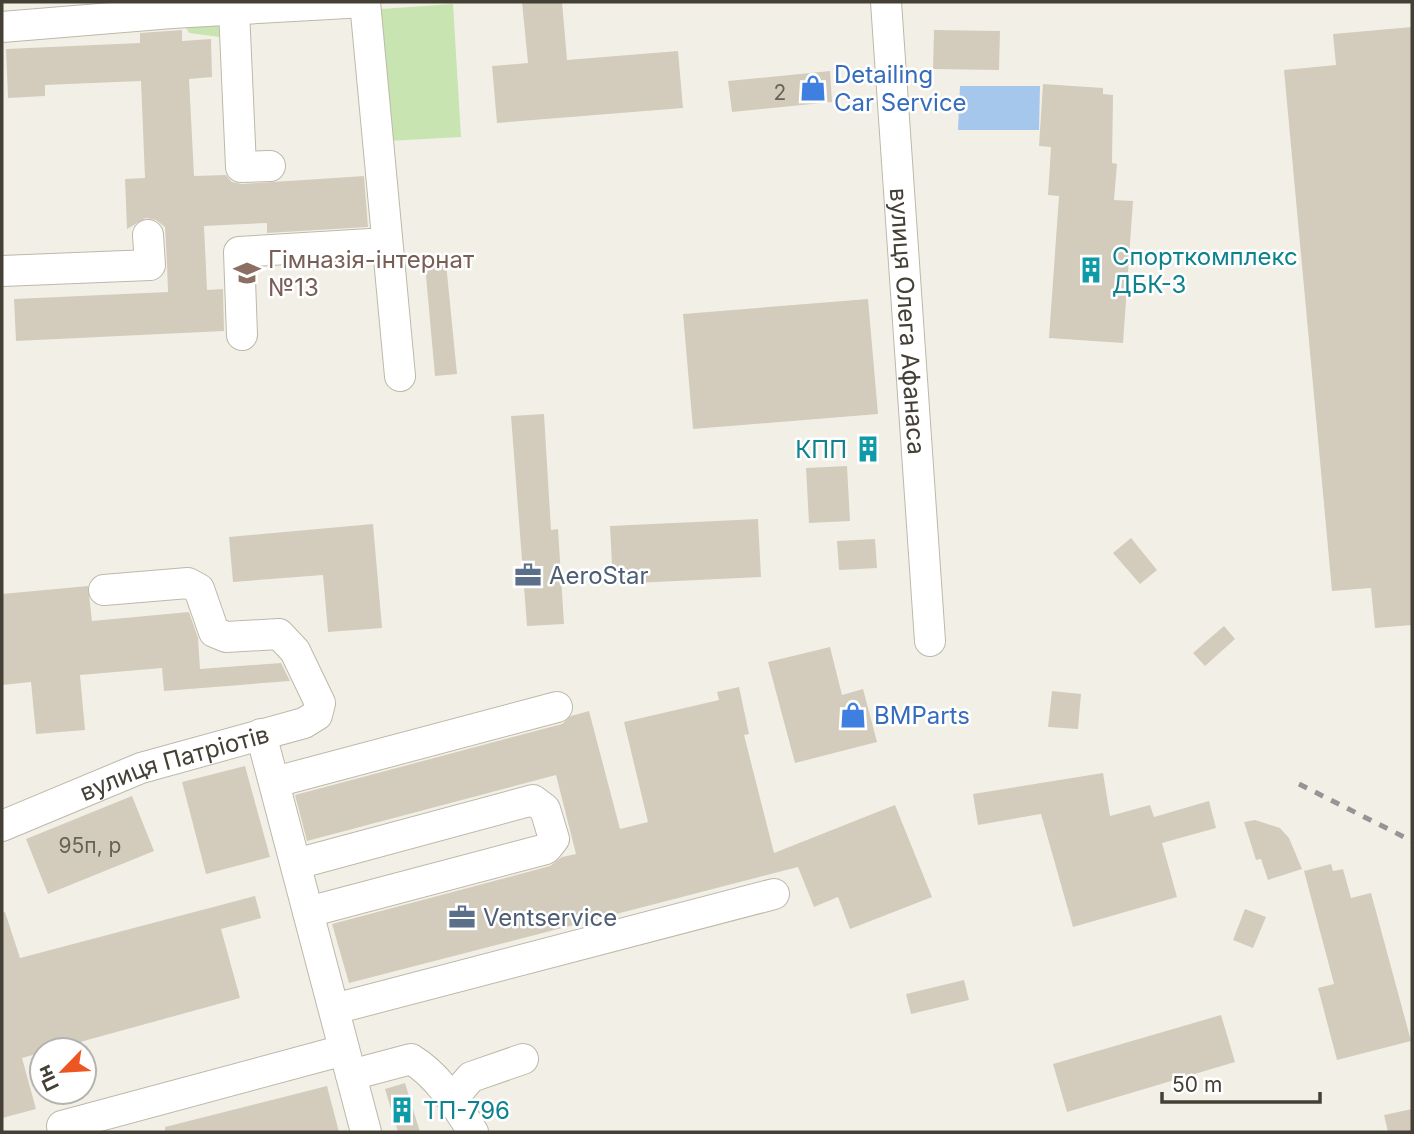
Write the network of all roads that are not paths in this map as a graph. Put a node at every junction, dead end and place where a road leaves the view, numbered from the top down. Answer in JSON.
{"nodes":[{"id":1,"x":365,"y":2,"type":"edge"},
{"id":2,"x":886,"y":2,"type":"edge"},
{"id":3,"x":234,"y":10,"type":"junction"},
{"id":4,"x":2,"y":27,"type":"edge"},
{"id":5,"x":270,"y":166,"type":"dead end"},
{"id":6,"x":148,"y":235,"type":"dead end"},
{"id":7,"x":387,"y":243,"type":"junction"},
{"id":8,"x":2,"y":271,"type":"edge"},
{"id":9,"x":242,"y":335,"type":"dead end"},
{"id":10,"x":400,"y":376,"type":"dead end"},
{"id":11,"x":104,"y":590,"type":"dead end"},
{"id":12,"x":930,"y":641,"type":"dead end"},
{"id":13,"x":557,"y":707,"type":"dead end"},
{"id":14,"x":261,"y":734,"type":"junction"},
{"id":15,"x":275,"y":782,"type":"junction"},
{"id":16,"x":2,"y":826,"type":"edge"},
{"id":17,"x":296,"y":863,"type":"junction"},
{"id":18,"x":774,"y":894,"type":"dead end"},
{"id":19,"x":309,"y":912,"type":"junction"},
{"id":20,"x":334,"y":1009,"type":"junction"},
{"id":21,"x":523,"y":1059,"type":"dead end"},
{"id":22,"x":348,"y":1063,"type":"junction"},
{"id":23,"x":452,"y":1099,"type":"junction"},
{"id":24,"x":62,"y":1126,"type":"dead end"},
{"id":25,"x":366,"y":1132,"type":"edge"},
{"id":26,"x":473,"y":1132,"type":"edge"}],
"edges":[{"from":1,"to":3,"type":"street"},
{"from":1,"to":7,"type":"street"},
{"from":2,"to":12,"type":"street","name":"вулиця Олега Афанаса"},
{"from":3,"to":4,"type":"street"},
{"from":3,"to":5,"type":"street"},
{"from":6,"to":8,"type":"street"},
{"from":7,"to":9,"type":"street"},
{"from":7,"to":10,"type":"street"},
{"from":11,"to":14,"type":"street","name":"вулиця Патріотів"},
{"from":13,"to":15,"type":"street"},
{"from":14,"to":15,"type":"street"},
{"from":14,"to":16,"type":"street","name":"вулиця Патріотів"},
{"from":15,"to":17,"type":"street"},
{"from":17,"to":19,"type":"street"},
{"from":17,"to":19,"type":"street"},
{"from":18,"to":20,"type":"street"},
{"from":19,"to":20,"type":"street"},
{"from":20,"to":22,"type":"street"},
{"from":21,"to":23,"type":"street"},
{"from":22,"to":23,"type":"street"},
{"from":22,"to":24,"type":"street"},
{"from":22,"to":25,"type":"street"},
{"from":23,"to":26,"type":"street"}]}
